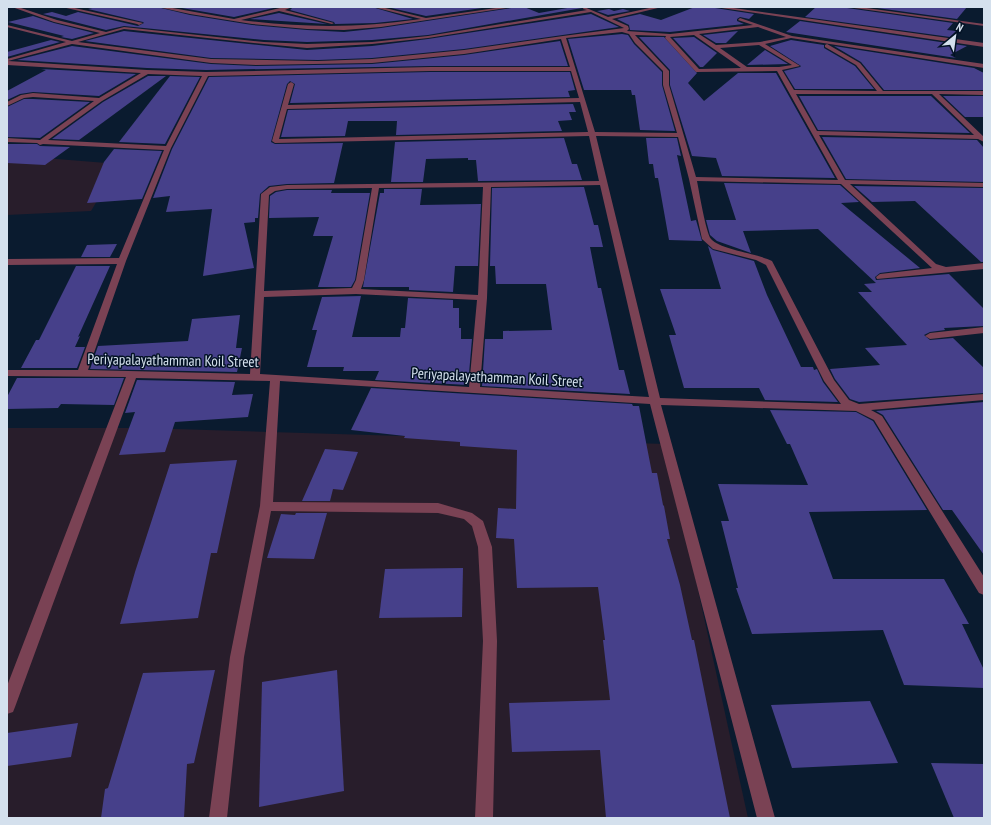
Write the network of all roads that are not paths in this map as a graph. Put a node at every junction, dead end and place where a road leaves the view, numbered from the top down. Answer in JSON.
{"nodes":[{"id":1,"x":14,"y":7,"type":"edge"},
{"id":2,"x":64,"y":7,"type":"edge"},
{"id":3,"x":160,"y":7,"type":"edge"},
{"id":4,"x":192,"y":7,"type":"edge"},
{"id":5,"x":290,"y":7,"type":"edge"},
{"id":6,"x":375,"y":7,"type":"edge"},
{"id":7,"x":485,"y":7,"type":"edge"},
{"id":8,"x":512,"y":7,"type":"edge"},
{"id":9,"x":660,"y":7,"type":"edge"},
{"id":10,"x":717,"y":7,"type":"edge"},
{"id":11,"x":849,"y":7,"type":"edge"},
{"id":12,"x":496,"y":9,"type":"junction"},
{"id":13,"x":589,"y":9,"type":"edge"},
{"id":14,"x":281,"y":10,"type":"junction"},
{"id":15,"x":177,"y":11,"type":"junction"},
{"id":16,"x":608,"y":18,"type":"junction"},
{"id":17,"x":740,"y":18,"type":"dead end"},
{"id":18,"x":234,"y":20,"type":"junction"},
{"id":19,"x":430,"y":20,"type":"junction"},
{"id":20,"x":984,"y":25,"type":"edge"},
{"id":21,"x":7,"y":26,"type":"edge"},
{"id":22,"x":758,"y":26,"type":"junction"},
{"id":23,"x":124,"y":28,"type":"junction"},
{"id":24,"x":354,"y":28,"type":"junction"},
{"id":25,"x":622,"y":31,"type":"junction"},
{"id":26,"x":107,"y":33,"type":"junction"},
{"id":27,"x":631,"y":33,"type":"junction"},
{"id":28,"x":694,"y":33,"type":"junction"},
{"id":29,"x":670,"y":35,"type":"junction"},
{"id":30,"x":563,"y":37,"type":"junction"},
{"id":31,"x":791,"y":38,"type":"junction"},
{"id":32,"x":822,"y":42,"type":"junction"},
{"id":33,"x":74,"y":43,"type":"junction"},
{"id":34,"x":760,"y":43,"type":"junction"},
{"id":35,"x":984,"y":45,"type":"edge"},
{"id":36,"x":714,"y":47,"type":"junction"},
{"id":37,"x":7,"y":60,"type":"edge"},
{"id":38,"x":7,"y":63,"type":"edge"},
{"id":39,"x":256,"y":63,"type":"junction"},
{"id":40,"x":984,"y":66,"type":"edge"},
{"id":41,"x":573,"y":69,"type":"junction"},
{"id":42,"x":746,"y":69,"type":"junction"},
{"id":43,"x":778,"y":69,"type":"junction"},
{"id":44,"x":147,"y":72,"type":"junction"},
{"id":45,"x":248,"y":73,"type":"junction"},
{"id":46,"x":206,"y":74,"type":"junction"},
{"id":47,"x":291,"y":84,"type":"dead end"},
{"id":48,"x":792,"y":92,"type":"junction"},
{"id":49,"x":882,"y":93,"type":"junction"},
{"id":50,"x":934,"y":93,"type":"junction"},
{"id":51,"x":984,"y":93,"type":"edge"},
{"id":52,"x":100,"y":100,"type":"junction"},
{"id":53,"x":582,"y":100,"type":"junction"},
{"id":54,"x":7,"y":104,"type":"edge"},
{"id":55,"x":284,"y":107,"type":"junction"},
{"id":56,"x":815,"y":133,"type":"junction"},
{"id":57,"x":592,"y":134,"type":"junction"},
{"id":58,"x":681,"y":135,"type":"junction"},
{"id":59,"x":982,"y":139,"type":"edge"},
{"id":60,"x":7,"y":140,"type":"edge"},
{"id":61,"x":40,"y":143,"type":"junction"},
{"id":62,"x":168,"y":148,"type":"junction"},
{"id":63,"x":693,"y":179,"type":"junction"},
{"id":64,"x":842,"y":181,"type":"junction"},
{"id":65,"x":604,"y":183,"type":"junction"},
{"id":66,"x":487,"y":184,"type":"junction"},
{"id":67,"x":376,"y":186,"type":"junction"},
{"id":68,"x":984,"y":186,"type":"edge"},
{"id":69,"x":122,"y":261,"type":"junction"},
{"id":70,"x":7,"y":262,"type":"edge"},
{"id":71,"x":984,"y":266,"type":"edge"},
{"id":72,"x":946,"y":270,"type":"junction"},
{"id":73,"x":880,"y":277,"type":"dead end"},
{"id":74,"x":356,"y":291,"type":"junction"},
{"id":75,"x":260,"y":294,"type":"junction"},
{"id":76,"x":482,"y":298,"type":"junction"},
{"id":77,"x":984,"y":330,"type":"edge"},
{"id":78,"x":930,"y":336,"type":"dead end"},
{"id":79,"x":7,"y":373,"type":"edge"},
{"id":80,"x":82,"y":373,"type":"junction"},
{"id":81,"x":132,"y":374,"type":"junction"},
{"id":82,"x":255,"y":377,"type":"junction"},
{"id":83,"x":274,"y":378,"type":"junction"},
{"id":84,"x":474,"y":391,"type":"junction"},
{"id":85,"x":984,"y":397,"type":"edge"},
{"id":86,"x":656,"y":401,"type":"junction"},
{"id":87,"x":856,"y":408,"type":"junction"},
{"id":88,"x":266,"y":506,"type":"junction"},
{"id":89,"x":984,"y":589,"type":"edge"},
{"id":90,"x":7,"y":707,"type":"edge"},
{"id":91,"x":218,"y":818,"type":"edge"},
{"id":92,"x":484,"y":818,"type":"edge"},
{"id":93,"x":766,"y":818,"type":"edge"}],
"edges":[{"from":1,"to":26,"type":"street"},
{"from":2,"to":23,"type":"street"},
{"from":3,"to":15,"type":"street"},
{"from":4,"to":15,"type":"street"},
{"from":5,"to":14,"type":"street"},
{"from":6,"to":19,"type":"street"},
{"from":7,"to":12,"type":"street"},
{"from":8,"to":12,"type":"street"},
{"from":9,"to":16,"type":"street"},
{"from":10,"to":35,"type":"street"},
{"from":11,"to":20,"type":"street"},
{"from":12,"to":19,"type":"street"},
{"from":13,"to":16,"type":"street"},
{"from":13,"to":23,"type":"street"},
{"from":14,"to":18,"type":"street"},
{"from":14,"to":24,"type":"street"},
{"from":15,"to":18,"type":"street"},
{"from":16,"to":25,"type":"street"},
{"from":17,"to":22,"type":"street"},
{"from":18,"to":24,"type":"street"},
{"from":19,"to":24,"type":"street"},
{"from":21,"to":33,"type":"street"},
{"from":22,"to":28,"type":"street"},
{"from":22,"to":31,"type":"street"},
{"from":23,"to":26,"type":"street"},
{"from":25,"to":27,"type":"street"},
{"from":25,"to":30,"type":"street"},
{"from":26,"to":33,"type":"street"},
{"from":27,"to":29,"type":"street"},
{"from":27,"to":58,"type":"street"},
{"from":28,"to":29,"type":"street"},
{"from":28,"to":36,"type":"street"},
{"from":29,"to":42,"type":"street"},
{"from":30,"to":39,"type":"street"},
{"from":30,"to":41,"type":"street"},
{"from":31,"to":32,"type":"street"},
{"from":31,"to":34,"type":"street"},
{"from":32,"to":40,"type":"street"},
{"from":32,"to":49,"type":"street"},
{"from":33,"to":37,"type":"street"},
{"from":33,"to":39,"type":"street"},
{"from":34,"to":36,"type":"street"},
{"from":34,"to":43,"type":"street"},
{"from":36,"to":42,"type":"street"},
{"from":38,"to":44,"type":"street"},
{"from":39,"to":45,"type":"street"},
{"from":41,"to":45,"type":"street"},
{"from":41,"to":53,"type":"street"},
{"from":42,"to":43,"type":"street"},
{"from":43,"to":48,"type":"street"},
{"from":44,"to":46,"type":"street"},
{"from":44,"to":52,"type":"street"},
{"from":45,"to":46,"type":"street"},
{"from":46,"to":62,"type":"street"},
{"from":47,"to":55,"type":"street"},
{"from":48,"to":49,"type":"street"},
{"from":48,"to":56,"type":"street"},
{"from":49,"to":50,"type":"street"},
{"from":50,"to":51,"type":"street"},
{"from":50,"to":59,"type":"street"},
{"from":52,"to":54,"type":"street"},
{"from":52,"to":61,"type":"street"},
{"from":53,"to":55,"type":"street"},
{"from":53,"to":57,"type":"street"},
{"from":55,"to":57,"type":"street"},
{"from":56,"to":59,"type":"street"},
{"from":56,"to":64,"type":"street"},
{"from":57,"to":58,"type":"street"},
{"from":57,"to":65,"type":"street"},
{"from":58,"to":63,"type":"street"},
{"from":60,"to":61,"type":"street"},
{"from":61,"to":62,"type":"street"},
{"from":62,"to":69,"type":"street"},
{"from":63,"to":64,"type":"street"},
{"from":63,"to":87,"type":"street"},
{"from":64,"to":68,"type":"street"},
{"from":64,"to":72,"type":"street"},
{"from":65,"to":66,"type":"street"},
{"from":65,"to":86,"type":"street"},
{"from":66,"to":67,"type":"street"},
{"from":66,"to":76,"type":"street"},
{"from":67,"to":74,"type":"street"},
{"from":67,"to":75,"type":"street"},
{"from":69,"to":70,"type":"street"},
{"from":69,"to":80,"type":"street"},
{"from":71,"to":72,"type":"street"},
{"from":72,"to":73,"type":"street"},
{"from":74,"to":75,"type":"street"},
{"from":74,"to":76,"type":"street"},
{"from":75,"to":82,"type":"street"},
{"from":76,"to":84,"type":"street"},
{"from":77,"to":78,"type":"street"},
{"from":79,"to":80,"type":"street","name":"Periyapalayathamman Koil Street"},
{"from":80,"to":81,"type":"street","name":"Periyapalayathamman Koil Street"},
{"from":81,"to":82,"type":"street","name":"Periyapalayathamman Koil Street"},
{"from":81,"to":90,"type":"street"},
{"from":82,"to":83,"type":"street","name":"Periyapalayathamman Koil Street"},
{"from":83,"to":84,"type":"street","name":"Periyapalayathamman Koil Street"},
{"from":83,"to":88,"type":"street"},
{"from":84,"to":86,"type":"street","name":"Periyapalayathamman Koil Street"},
{"from":85,"to":87,"type":"street","name":"Periyapalayathamman Koil Street"},
{"from":86,"to":87,"type":"street","name":"Periyapalayathamman Koil Street"},
{"from":86,"to":93,"type":"street"},
{"from":87,"to":89,"type":"street"},
{"from":88,"to":91,"type":"street"},
{"from":88,"to":92,"type":"street"}]}
